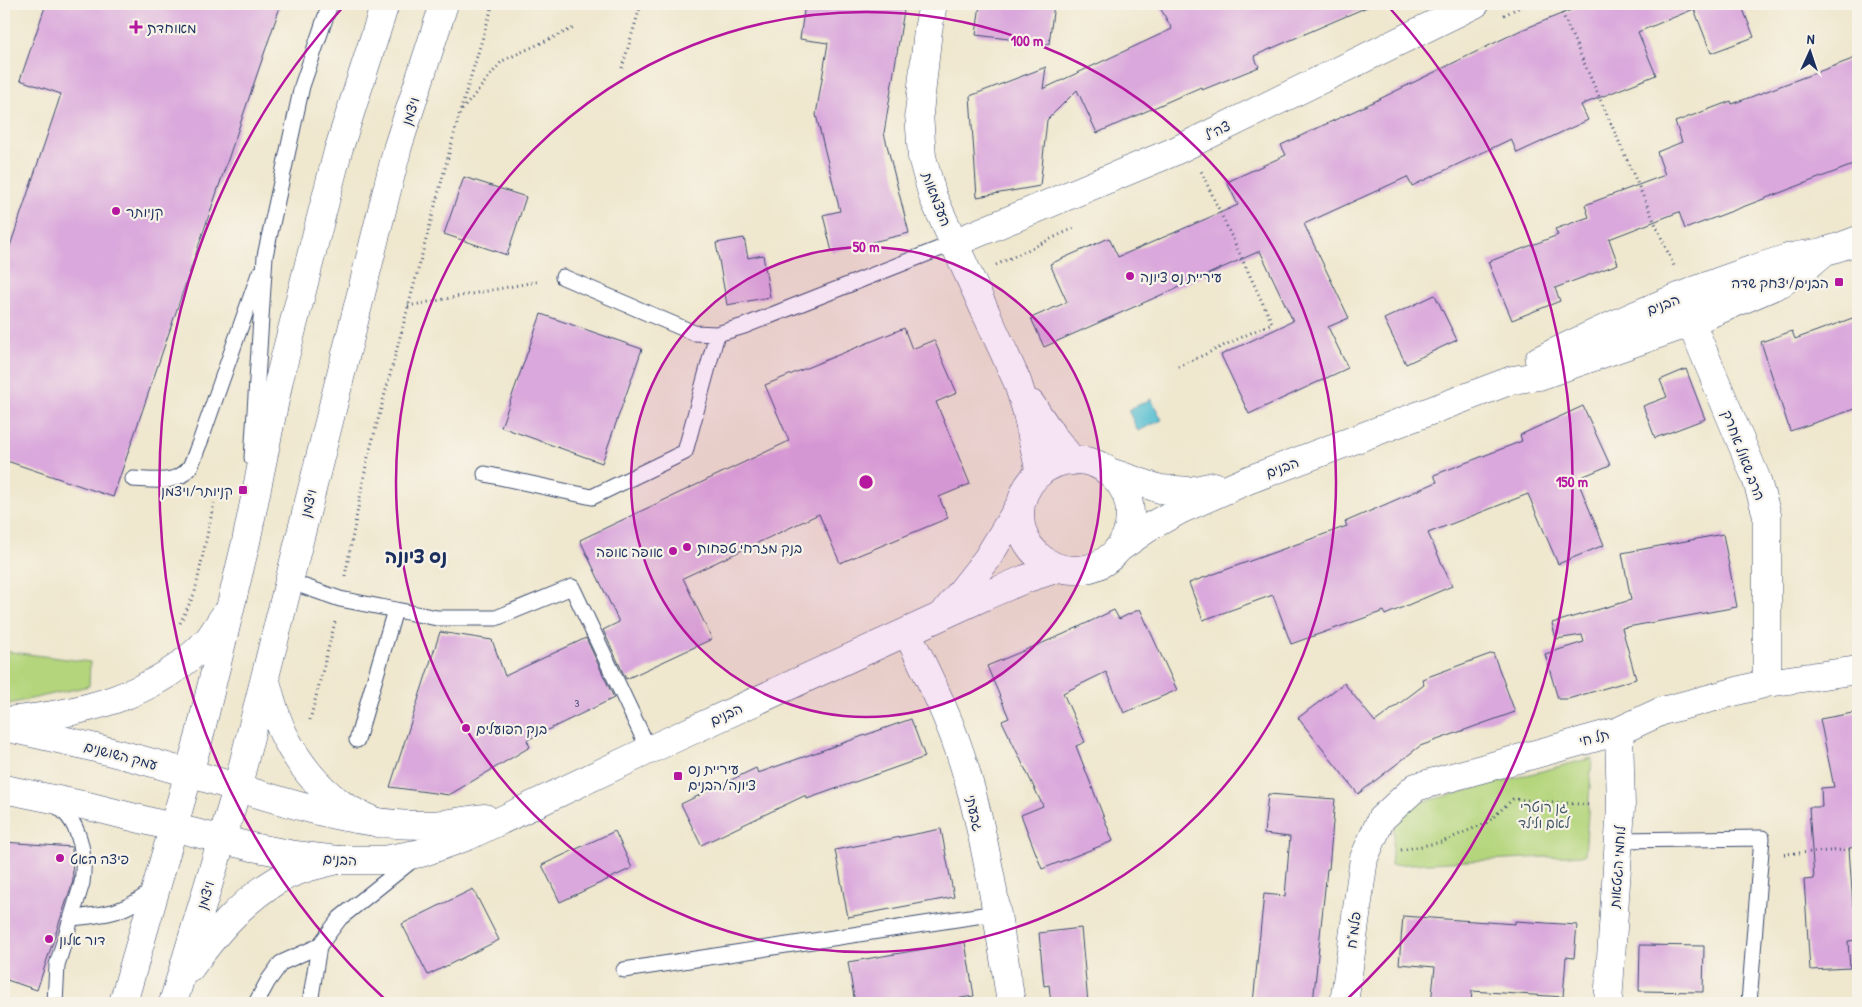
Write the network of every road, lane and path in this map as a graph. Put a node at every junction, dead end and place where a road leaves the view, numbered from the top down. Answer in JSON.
{"nodes":[{"id":1,"x":330,"y":4,"type":"edge"},
{"id":2,"x":385,"y":4,"type":"edge"},
{"id":3,"x":444,"y":4,"type":"edge"},
{"id":4,"x":493,"y":4,"type":"edge"},
{"id":5,"x":641,"y":4,"type":"edge"},
{"id":6,"x":933,"y":4,"type":"edge"},
{"id":7,"x":1475,"y":4,"type":"edge"},
{"id":8,"x":1558,"y":4,"type":"edge"},
{"id":9,"x":576,"y":27,"type":"dead end"},
{"id":10,"x":622,"y":68,"type":"dead end"},
{"id":11,"x":460,"y":112,"type":"junction"},
{"id":12,"x":1200,"y":169,"type":"dead end"},
{"id":13,"x":1083,"y":224,"type":"dead end"},
{"id":14,"x":1858,"y":240,"type":"edge"},
{"id":15,"x":954,"y":243,"type":"junction"},
{"id":16,"x":1824,"y":252,"type":"junction"},
{"id":17,"x":265,"y":256,"type":"junction"},
{"id":18,"x":1674,"y":266,"type":"dead end"},
{"id":19,"x":992,"y":267,"type":"dead end"},
{"id":20,"x":562,"y":277,"type":"joint"},
{"id":21,"x":408,"y":306,"type":"junction"},
{"id":22,"x":1691,"y":322,"type":"junction"},
{"id":23,"x":717,"y":334,"type":"junction"},
{"id":24,"x":1178,"y":367,"type":"dead end"},
{"id":25,"x":1512,"y":380,"type":"junction"},
{"id":26,"x":1017,"y":381,"type":"junction"},
{"id":27,"x":1073,"y":461,"type":"junction"},
{"id":28,"x":1106,"y":471,"type":"junction"},
{"id":29,"x":1040,"y":473,"type":"junction"},
{"id":30,"x":485,"y":474,"type":"dead end"},
{"id":31,"x":133,"y":479,"type":"dead end"},
{"id":32,"x":1248,"y":480,"type":"junction"},
{"id":33,"x":214,"y":503,"type":"dead end"},
{"id":34,"x":1021,"y":503,"type":"junction"},
{"id":35,"x":246,"y":542,"type":"junction"},
{"id":36,"x":1118,"y":549,"type":"junction"},
{"id":37,"x":1059,"y":568,"type":"junction"},
{"id":38,"x":288,"y":581,"type":"junction"},
{"id":39,"x":340,"y":599,"type":"junction"},
{"id":40,"x":232,"y":603,"type":"junction"},
{"id":41,"x":394,"y":610,"type":"junction"},
{"id":42,"x":942,"y":616,"type":"junction"},
{"id":43,"x":179,"y":625,"type":"dead end"},
{"id":44,"x":908,"y":632,"type":"junction"},
{"id":45,"x":1858,"y":670,"type":"edge"},
{"id":46,"x":264,"y":675,"type":"junction"},
{"id":47,"x":1767,"y":683,"type":"junction"},
{"id":48,"x":4,"y":721,"type":"edge"},
{"id":49,"x":4,"y":727,"type":"edge"},
{"id":50,"x":1618,"y":730,"type":"junction"},
{"id":51,"x":356,"y":740,"type":"dead end"},
{"id":52,"x":649,"y":750,"type":"junction"},
{"id":53,"x":298,"y":758,"type":"junction"},
{"id":54,"x":190,"y":773,"type":"junction"},
{"id":55,"x":237,"y":789,"type":"junction"},
{"id":56,"x":6,"y":795,"type":"edge"},
{"id":57,"x":40,"y":796,"type":"junction"},
{"id":58,"x":1621,"y":807,"type":"junction"},
{"id":59,"x":511,"y":814,"type":"junction"},
{"id":60,"x":378,"y":823,"type":"junction"},
{"id":61,"x":174,"y":827,"type":"junction"},
{"id":62,"x":221,"y":840,"type":"junction"},
{"id":63,"x":1619,"y":840,"type":"junction"},
{"id":64,"x":1858,"y":849,"type":"edge"},
{"id":65,"x":422,"y":853,"type":"junction"},
{"id":66,"x":1761,"y":856,"type":"junction"},
{"id":67,"x":1364,"y":858,"type":"junction"},
{"id":68,"x":338,"y":860,"type":"junction"},
{"id":69,"x":157,"y":887,"type":"junction"},
{"id":70,"x":996,"y":912,"type":"junction"},
{"id":71,"x":72,"y":918,"type":"junction"},
{"id":72,"x":319,"y":946,"type":"junction"},
{"id":73,"x":624,"y":970,"type":"dead end"},
{"id":74,"x":176,"y":993,"type":"edge"},
{"id":75,"x":55,"y":1003,"type":"edge"},
{"id":76,"x":123,"y":1003,"type":"edge"},
{"id":77,"x":256,"y":1003,"type":"edge"},
{"id":78,"x":310,"y":1003,"type":"edge"},
{"id":79,"x":1011,"y":1003,"type":"edge"},
{"id":80,"x":1344,"y":1003,"type":"edge"},
{"id":81,"x":1608,"y":1003,"type":"edge"},
{"id":82,"x":1749,"y":1003,"type":"edge"}],
"edges":[{"from":1,"to":17,"type":"lane"},
{"from":2,"to":35,"type":"street"},
{"from":3,"to":38,"type":"street","name":"ויצמן"},
{"from":4,"to":11,"type":"path"},
{"from":5,"to":10,"type":"path"},
{"from":6,"to":15,"type":"street","name":"העצמאות"},
{"from":7,"to":15,"type":"street","name":"צה\"ל"},
{"from":8,"to":18,"type":"path"},
{"from":9,"to":11,"type":"path"},
{"from":11,"to":21,"type":"path"},
{"from":12,"to":24,"type":"path"},
{"from":13,"to":19,"type":"path"},
{"from":14,"to":16,"type":"street","name":"הבנים"},
{"from":15,"to":23,"type":"lane"},
{"from":15,"to":26,"type":"street","name":"העצמאות"},
{"from":16,"to":22,"type":"street","name":"הבנים"},
{"from":16,"to":25,"type":"street","name":"הבנים"},
{"from":17,"to":31,"type":"lane"},
{"from":17,"to":35,"type":"lane"},
{"from":20,"to":21,"type":"path"},
{"from":20,"to":23,"type":"lane"},
{"from":21,"to":39,"type":"path"},
{"from":22,"to":25,"type":"street","name":"הבנים"},
{"from":22,"to":47,"type":"street","name":"הרב שאול אחרק"},
{"from":23,"to":30,"type":"lane"},
{"from":25,"to":32,"type":"street","name":"הבנים"},
{"from":26,"to":27,"type":"street","name":"העצמאות"},
{"from":26,"to":29,"type":"street","name":"העצמאות"},
{"from":27,"to":28,"type":"street"},
{"from":27,"to":29,"type":"street"},
{"from":28,"to":32,"type":"street","name":"הבנים"},
{"from":28,"to":36,"type":"street"},
{"from":29,"to":34,"type":"street"},
{"from":32,"to":36,"type":"street","name":"הבנים"},
{"from":33,"to":43,"type":"path"},
{"from":34,"to":37,"type":"street"},
{"from":34,"to":42,"type":"street","name":"הבנים"},
{"from":35,"to":40,"type":"street"},
{"from":36,"to":37,"type":"street"},
{"from":37,"to":42,"type":"street","name":"הבנים"},
{"from":38,"to":39,"type":"lane"},
{"from":38,"to":46,"type":"street","name":"ויצמן"},
{"from":39,"to":41,"type":"lane"},
{"from":39,"to":53,"type":"path"},
{"from":40,"to":48,"type":"street"},
{"from":40,"to":54,"type":"street"},
{"from":41,"to":51,"type":"lane"},
{"from":41,"to":52,"type":"lane"},
{"from":42,"to":44,"type":"street","name":"הבנים"},
{"from":44,"to":52,"type":"street","name":"הבנים"},
{"from":44,"to":70,"type":"street","name":"גבעתי"},
{"from":45,"to":47,"type":"street","name":"תל חי"},
{"from":46,"to":53,"type":"street"},
{"from":46,"to":55,"type":"street","name":"ויצמן"},
{"from":47,"to":50,"type":"street","name":"תל חי"},
{"from":49,"to":54,"type":"street","name":"עמק השושנים"},
{"from":50,"to":58,"type":"street","name":"לוחמי הגטאות"},
{"from":50,"to":67,"type":"street","name":"תל חי"},
{"from":52,"to":59,"type":"street","name":"הבנים"},
{"from":53,"to":60,"type":"street"},
{"from":54,"to":55,"type":"street","name":"עמק השושנים"},
{"from":54,"to":61,"type":"street"},
{"from":55,"to":60,"type":"street","name":"הבנים"},
{"from":55,"to":62,"type":"street","name":"ויצמן"},
{"from":56,"to":57,"type":"street"},
{"from":57,"to":61,"type":"street"},
{"from":57,"to":71,"type":"lane"},
{"from":58,"to":63,"type":"street","name":"לוחמי הגטאות"},
{"from":58,"to":67,"type":"path"},
{"from":59,"to":60,"type":"street","name":"הבנים"},
{"from":59,"to":65,"type":"street","name":"הבנים"},
{"from":61,"to":62,"type":"street"},
{"from":61,"to":69,"type":"street"},
{"from":62,"to":68,"type":"street","name":"הבנים"},
{"from":62,"to":74,"type":"street","name":"ויצמן"},
{"from":63,"to":66,"type":"lane"},
{"from":63,"to":81,"type":"street","name":"לוחמי הגטאות"},
{"from":64,"to":66,"type":"path"},
{"from":65,"to":68,"type":"street","name":"הבנים"},
{"from":65,"to":72,"type":"lane"},
{"from":66,"to":82,"type":"lane"},
{"from":67,"to":80,"type":"street","name":"פלמ\"ח"},
{"from":68,"to":74,"type":"street"},
{"from":69,"to":71,"type":"lane"},
{"from":69,"to":76,"type":"street"},
{"from":70,"to":73,"type":"lane"},
{"from":70,"to":79,"type":"street","name":"גבעתי"},
{"from":71,"to":75,"type":"lane"},
{"from":72,"to":77,"type":"lane"},
{"from":72,"to":78,"type":"lane"}]}
